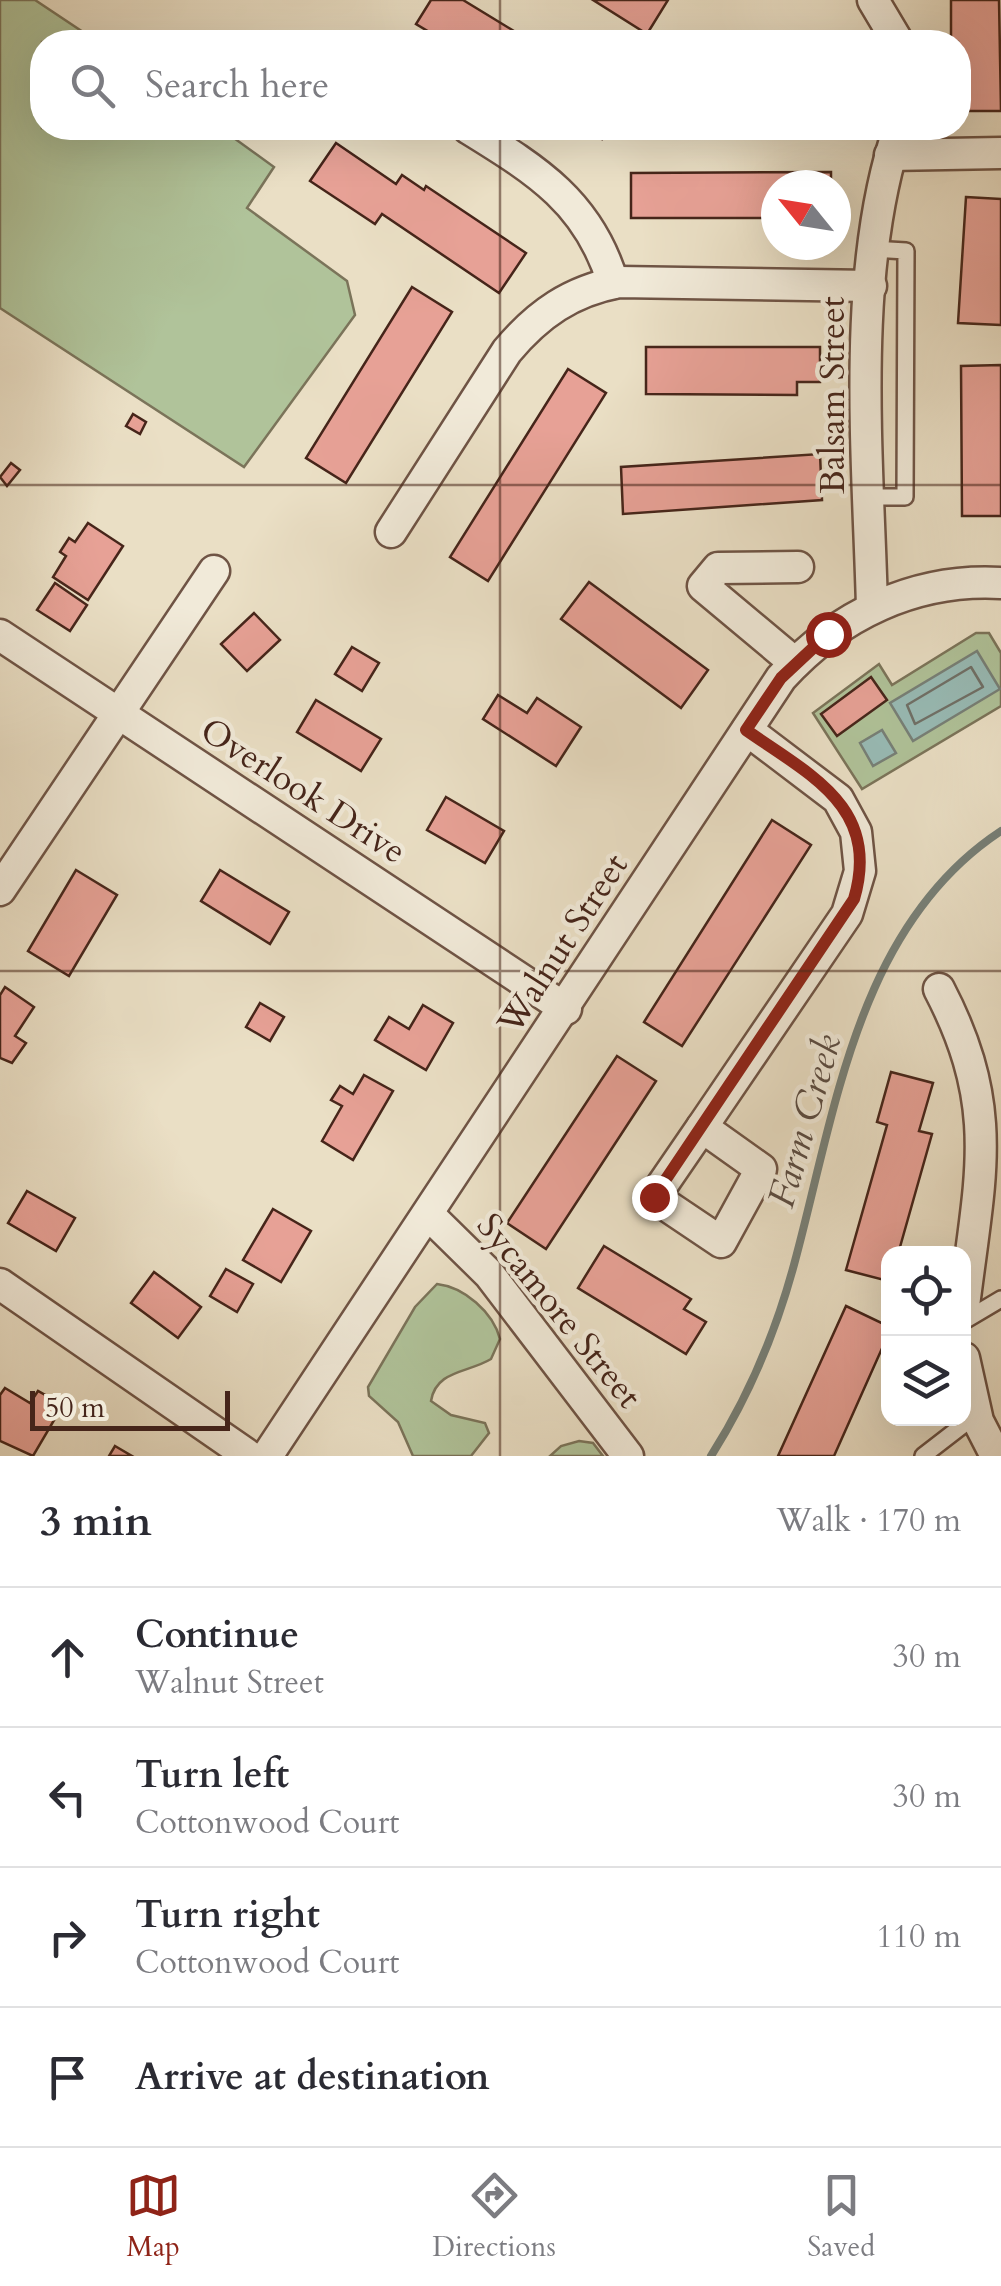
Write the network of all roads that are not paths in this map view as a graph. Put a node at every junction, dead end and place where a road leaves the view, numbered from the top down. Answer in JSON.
{"nodes":[{"id":1,"x":873,"y":0,"type":"edge"},
{"id":2,"x":891,"y":30,"type":"edge"},
{"id":3,"x":485,"y":140,"type":"edge"},
{"id":4,"x":894,"y":141,"type":"edge"},
{"id":5,"x":1001,"y":153,"type":"edge"},
{"id":6,"x":872,"y":249,"type":"junction"},
{"id":7,"x":613,"y":283,"type":"junction"},
{"id":8,"x":871,"y":286,"type":"junction"},
{"id":9,"x":870,"y":498,"type":"junction"},
{"id":10,"x":391,"y":532,"type":"dead end"},
{"id":11,"x":798,"y":567,"type":"dead end"},
{"id":12,"x":214,"y":571,"type":"dead end"},
{"id":13,"x":1001,"y":583,"type":"edge"},
{"id":14,"x":872,"y":607,"type":"junction"},
{"id":15,"x":0,"y":635,"type":"edge"},
{"id":16,"x":794,"y":664,"type":"junction"},
{"id":17,"x":118,"y":714,"type":"junction"},
{"id":18,"x":746,"y":730,"type":"junction"},
{"id":19,"x":0,"y":890,"type":"edge"},
{"id":20,"x":939,"y":989,"type":"dead end"},
{"id":21,"x":566,"y":1009,"type":"junction"},
{"id":22,"x":702,"y":1127,"type":"dead end"},
{"id":23,"x":430,"y":1216,"type":"junction"},
{"id":24,"x":971,"y":1267,"type":"edge"},
{"id":25,"x":0,"y":1284,"type":"edge"},
{"id":26,"x":1001,"y":1299,"type":"edge"},
{"id":27,"x":971,"y":1317,"type":"edge"},
{"id":28,"x":971,"y":1391,"type":"edge"},
{"id":29,"x":976,"y":1415,"type":"junction"},
{"id":30,"x":250,"y":1456,"type":"edge"},
{"id":31,"x":267,"y":1456,"type":"edge"},
{"id":32,"x":628,"y":1456,"type":"edge"},
{"id":33,"x":923,"y":1456,"type":"edge"},
{"id":34,"x":996,"y":1456,"type":"edge"}],
"edges":[{"from":1,"to":2,"type":"street"},
{"from":3,"to":7,"type":"street"},
{"from":4,"to":5,"type":"street"},
{"from":4,"to":6,"type":"street","name":"Balsam Street"},
{"from":6,"to":8,"type":"street","name":"Balsam Street"},
{"from":6,"to":9,"type":"lane"},
{"from":7,"to":8,"type":"street"},
{"from":7,"to":10,"type":"street"},
{"from":8,"to":9,"type":"street","name":"Balsam Street"},
{"from":9,"to":14,"type":"street","name":"Balsam Street"},
{"from":11,"to":16,"type":"street"},
{"from":12,"to":17,"type":"street"},
{"from":13,"to":14,"type":"street","name":"Walnut Street"},
{"from":14,"to":16,"type":"street","name":"Walnut Street"},
{"from":15,"to":17,"type":"street","name":"Overlook Drive"},
{"from":16,"to":18,"type":"street","name":"Walnut Street"},
{"from":17,"to":19,"type":"street"},
{"from":17,"to":21,"type":"street","name":"Overlook Drive"},
{"from":18,"to":21,"type":"street","name":"Walnut Street"},
{"from":18,"to":22,"type":"street"},
{"from":20,"to":24,"type":"street"},
{"from":21,"to":23,"type":"street","name":"Walnut Street"},
{"from":23,"to":31,"type":"street","name":"Walnut Street"},
{"from":23,"to":32,"type":"street","name":"Sycamore Street"},
{"from":25,"to":30,"type":"street"},
{"from":26,"to":27,"type":"lane"},
{"from":28,"to":29,"type":"street"},
{"from":29,"to":33,"type":"lane"},
{"from":29,"to":34,"type":"street"}]}
